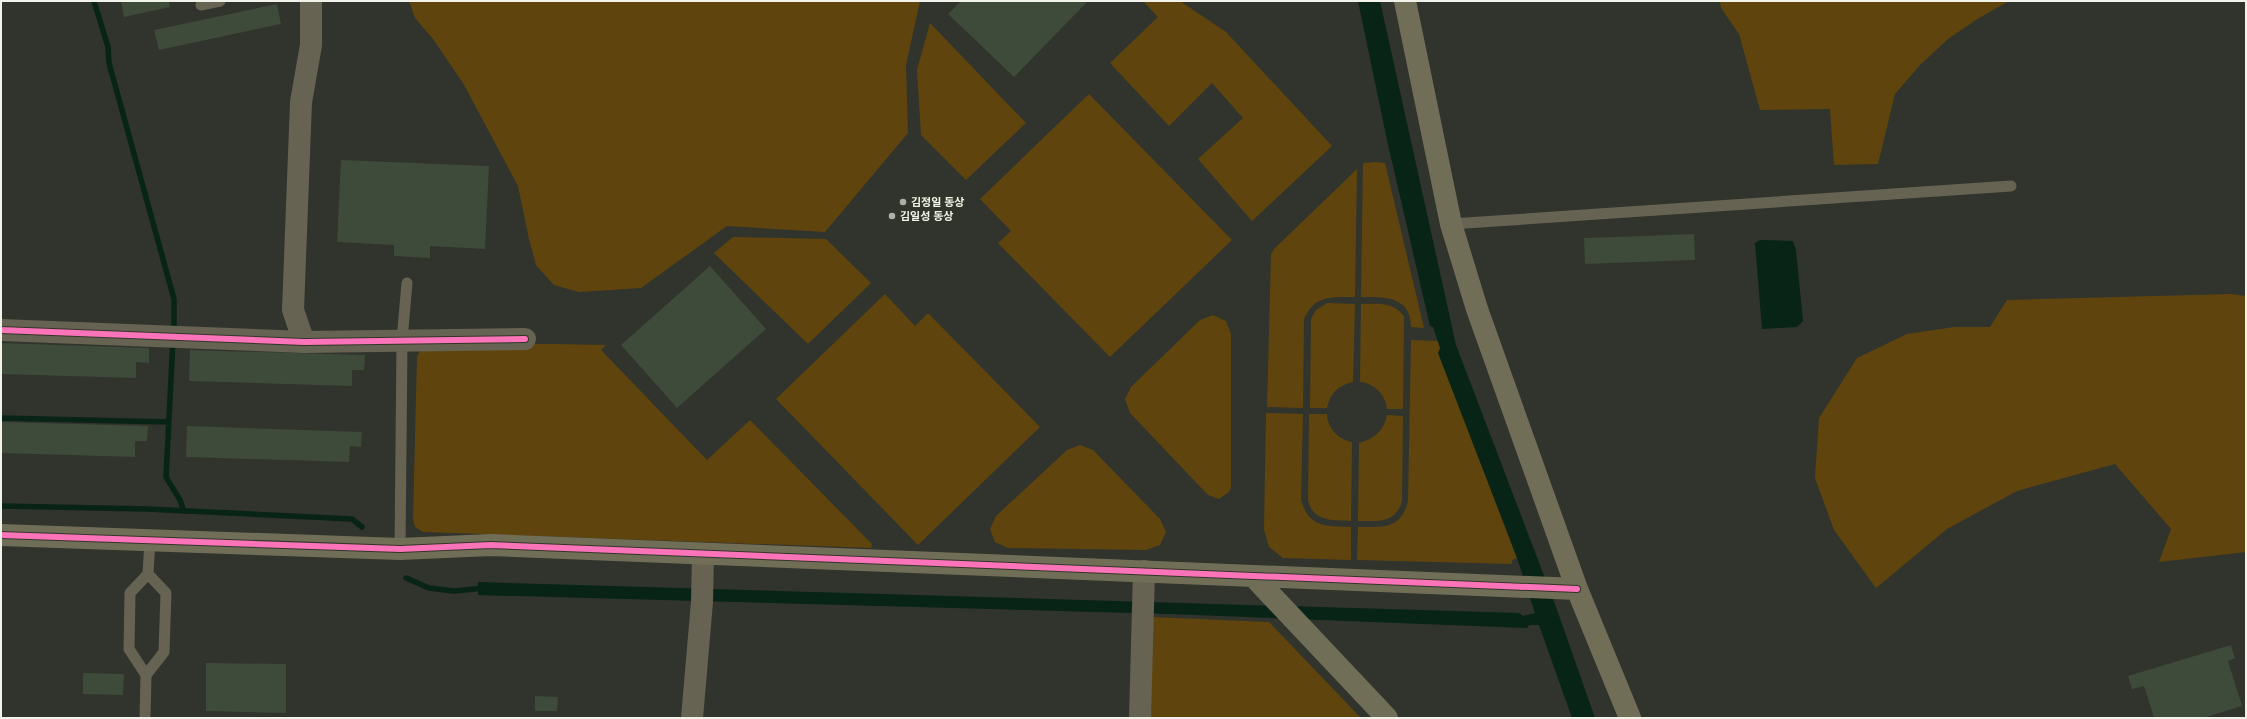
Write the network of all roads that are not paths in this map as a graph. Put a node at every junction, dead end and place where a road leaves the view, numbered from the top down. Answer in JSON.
{"nodes":[{"id":1,"x":220,"y":1,"type":"edge"},
{"id":2,"x":311,"y":1,"type":"edge"},
{"id":3,"x":1405,"y":1,"type":"edge"},
{"id":4,"x":201,"y":5,"type":"dead end"},
{"id":5,"x":2011,"y":186,"type":"dead end"},
{"id":6,"x":1451,"y":224,"type":"junction"},
{"id":7,"x":407,"y":283,"type":"dead end"},
{"id":8,"x":1,"y":330,"type":"edge"},
{"id":9,"x":525,"y":339,"type":"dead end"},
{"id":10,"x":402,"y":340,"type":"junction"},
{"id":11,"x":304,"y":342,"type":"junction"},
{"id":12,"x":1,"y":535,"type":"edge"},
{"id":13,"x":150,"y":540,"type":"junction"},
{"id":14,"x":400,"y":549,"type":"junction"},
{"id":15,"x":703,"y":554,"type":"junction"},
{"id":16,"x":1144,"y":571,"type":"junction"},
{"id":17,"x":148,"y":574,"type":"junction"},
{"id":18,"x":1253,"y":576,"type":"junction"},
{"id":19,"x":1577,"y":589,"type":"junction"},
{"id":20,"x":146,"y":675,"type":"junction"},
{"id":21,"x":145,"y":718,"type":"edge"},
{"id":22,"x":692,"y":718,"type":"edge"},
{"id":23,"x":1140,"y":718,"type":"edge"},
{"id":24,"x":1387,"y":718,"type":"edge"},
{"id":25,"x":1630,"y":718,"type":"edge"}],
"edges":[{"from":1,"to":4,"type":"lane"},
{"from":2,"to":11,"type":"street"},
{"from":3,"to":6,"type":"street"},
{"from":5,"to":6,"type":"lane"},
{"from":6,"to":19,"type":"street"},
{"from":7,"to":10,"type":"lane"},
{"from":8,"to":11,"type":"street"},
{"from":9,"to":10,"type":"street"},
{"from":10,"to":11,"type":"street"},
{"from":10,"to":14,"type":"lane"},
{"from":12,"to":13,"type":"street"},
{"from":13,"to":14,"type":"street"},
{"from":13,"to":17,"type":"lane"},
{"from":14,"to":15,"type":"street"},
{"from":15,"to":16,"type":"street"},
{"from":15,"to":22,"type":"street"},
{"from":16,"to":18,"type":"street"},
{"from":16,"to":23,"type":"street"},
{"from":17,"to":20,"type":"lane"},
{"from":17,"to":20,"type":"lane"},
{"from":18,"to":19,"type":"street"},
{"from":18,"to":24,"type":"street"},
{"from":19,"to":25,"type":"street"},
{"from":20,"to":21,"type":"lane"}]}
